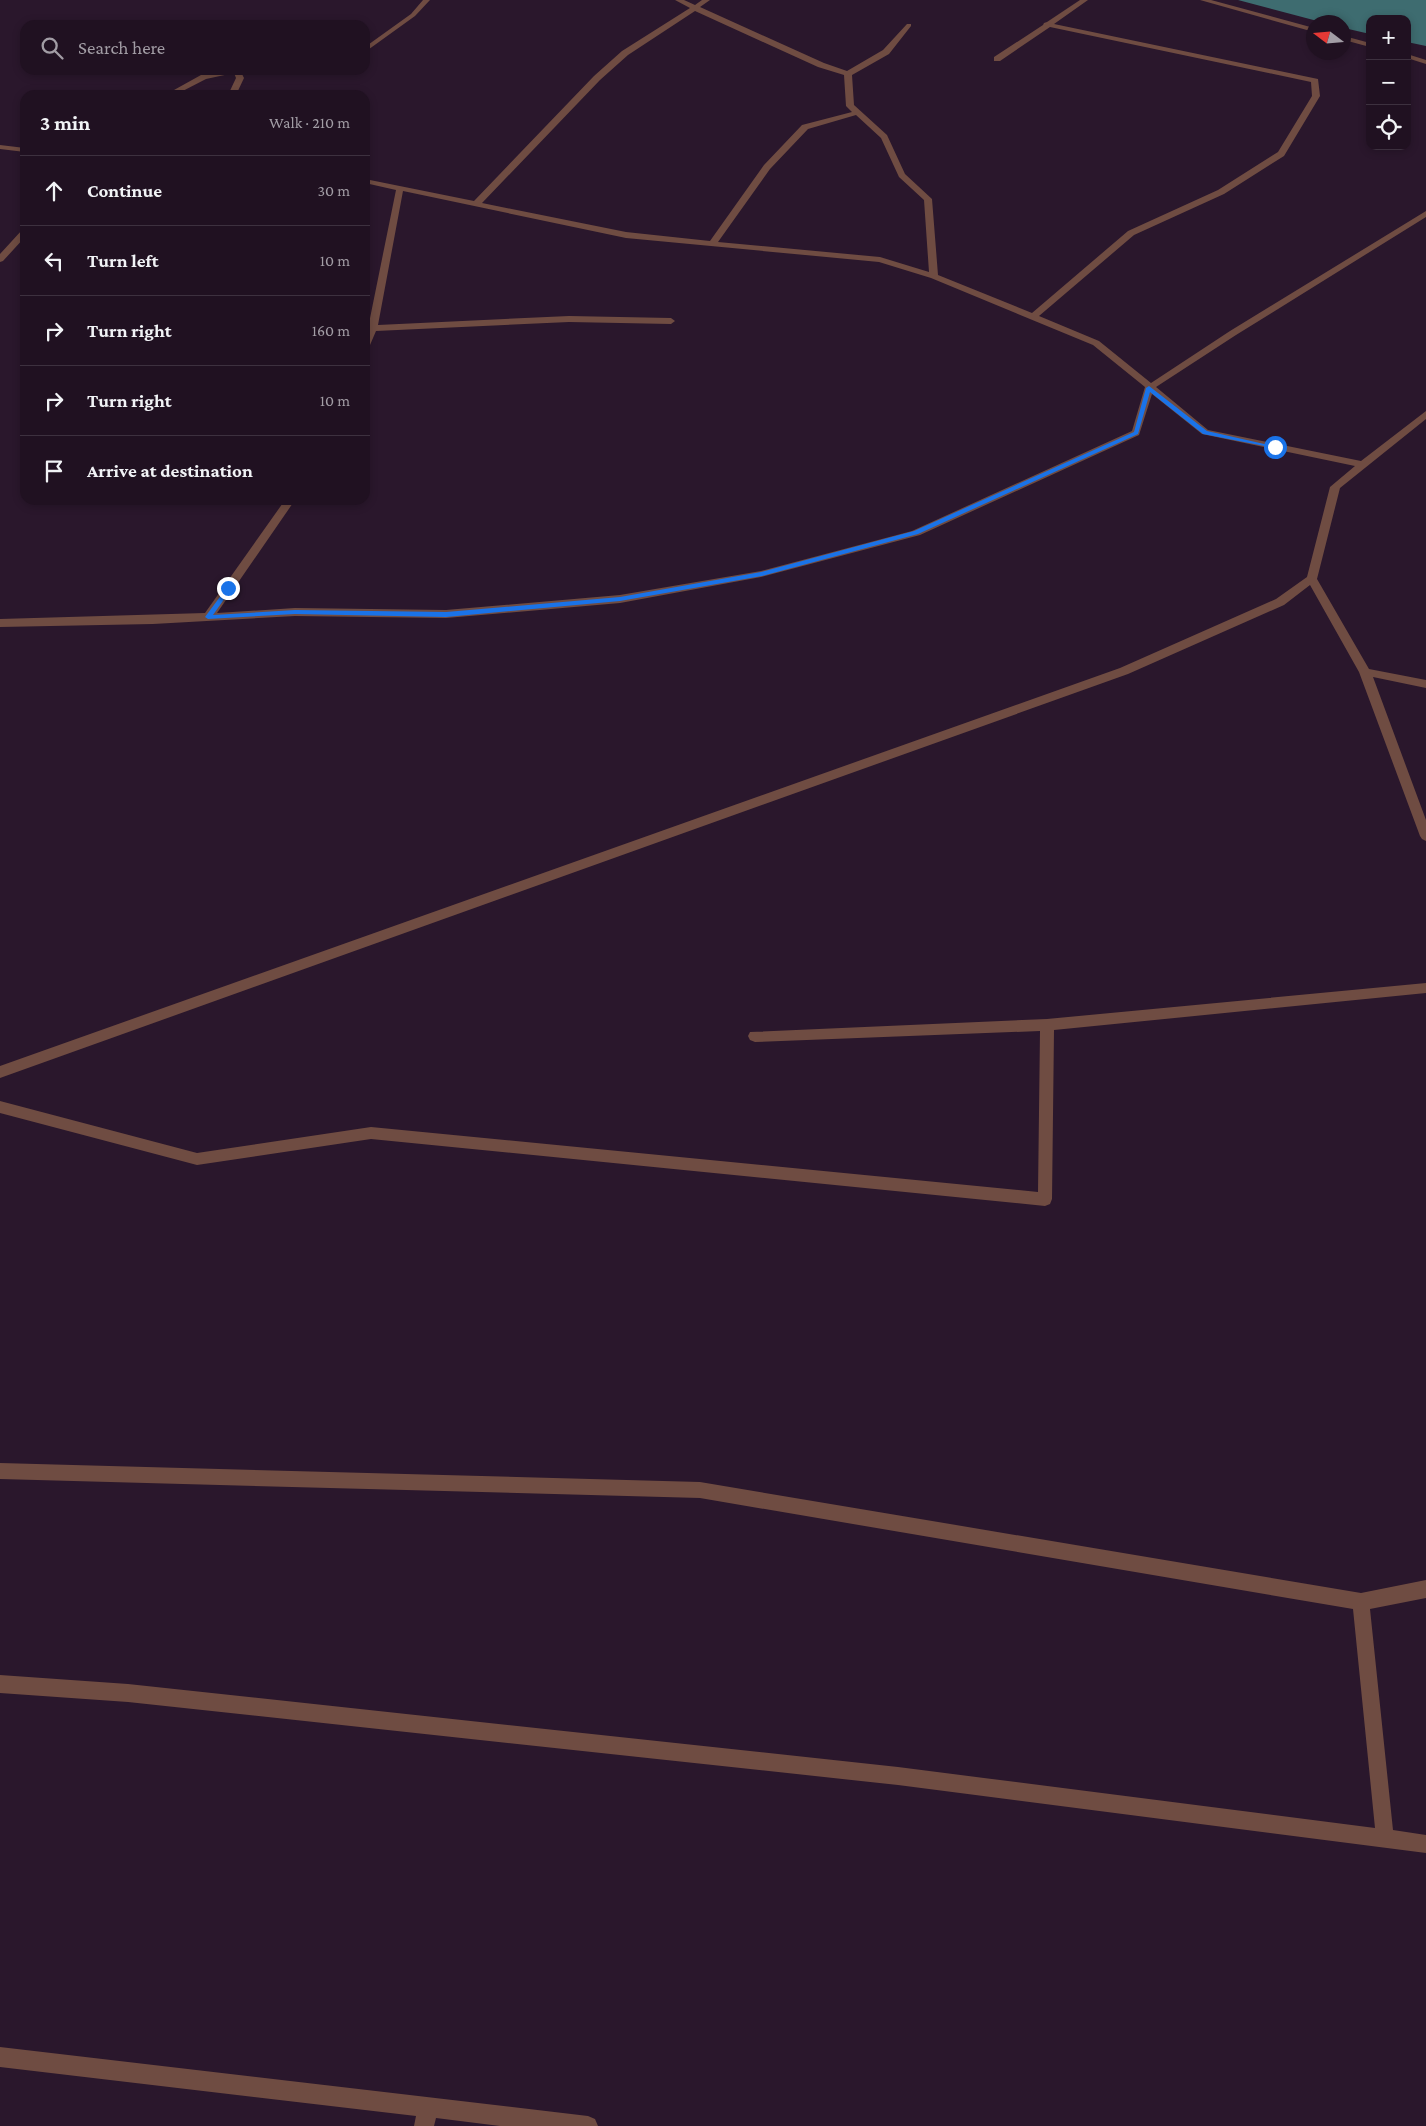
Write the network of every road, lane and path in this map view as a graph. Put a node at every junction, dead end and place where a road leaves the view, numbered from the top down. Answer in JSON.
{"nodes":[{"id":1,"x":427,"y":0,"type":"edge"},
{"id":2,"x":678,"y":0,"type":"edge"},
{"id":3,"x":707,"y":0,"type":"edge"},
{"id":4,"x":1085,"y":0,"type":"edge"},
{"id":5,"x":1203,"y":0,"type":"edge"},
{"id":6,"x":694,"y":7,"type":"junction"},
{"id":7,"x":1046,"y":24,"type":"junction"},
{"id":8,"x":910,"y":25,"type":"dead end"},
{"id":9,"x":1306,"y":28,"type":"edge"},
{"id":10,"x":1351,"y":40,"type":"edge"},
{"id":11,"x":1366,"y":44,"type":"edge"},
{"id":12,"x":370,"y":46,"type":"edge"},
{"id":13,"x":1411,"y":57,"type":"edge"},
{"id":14,"x":997,"y":58,"type":"dead end"},
{"id":15,"x":1426,"y":62,"type":"edge"},
{"id":16,"x":848,"y":74,"type":"junction"},
{"id":17,"x":215,"y":75,"type":"edge"},
{"id":18,"x":239,"y":75,"type":"edge"},
{"id":19,"x":179,"y":90,"type":"edge"},
{"id":20,"x":234,"y":90,"type":"edge"},
{"id":21,"x":856,"y":113,"type":"junction"},
{"id":22,"x":0,"y":148,"type":"edge"},
{"id":23,"x":20,"y":150,"type":"edge"},
{"id":24,"x":370,"y":182,"type":"edge"},
{"id":25,"x":400,"y":188,"type":"junction"},
{"id":26,"x":476,"y":204,"type":"junction"},
{"id":27,"x":1426,"y":213,"type":"edge"},
{"id":28,"x":20,"y":237,"type":"edge"},
{"id":29,"x":712,"y":244,"type":"junction"},
{"id":30,"x":0,"y":259,"type":"edge"},
{"id":31,"x":934,"y":276,"type":"junction"},
{"id":32,"x":1033,"y":317,"type":"junction"},
{"id":33,"x":671,"y":321,"type":"dead end"},
{"id":34,"x":373,"y":328,"type":"junction"},
{"id":35,"x":370,"y":334,"type":"edge"},
{"id":36,"x":1149,"y":388,"type":"junction"},
{"id":37,"x":1426,"y":414,"type":"edge"},
{"id":38,"x":1362,"y":464,"type":"junction"},
{"id":39,"x":286,"y":505,"type":"edge"},
{"id":40,"x":1312,"y":579,"type":"junction"},
{"id":41,"x":208,"y":617,"type":"junction"},
{"id":42,"x":0,"y":623,"type":"edge"},
{"id":43,"x":1366,"y":672,"type":"junction"},
{"id":44,"x":1426,"y":684,"type":"edge"},
{"id":45,"x":1426,"y":836,"type":"edge"},
{"id":46,"x":1426,"y":988,"type":"edge"},
{"id":47,"x":1047,"y":1025,"type":"junction"},
{"id":48,"x":755,"y":1036,"type":"dead end"},
{"id":49,"x":0,"y":1072,"type":"edge"},
{"id":50,"x":0,"y":1106,"type":"edge"},
{"id":51,"x":0,"y":1471,"type":"edge"},
{"id":52,"x":1426,"y":1589,"type":"edge"},
{"id":53,"x":1361,"y":1602,"type":"junction"},
{"id":54,"x":0,"y":1684,"type":"edge"},
{"id":55,"x":1385,"y":1839,"type":"junction"},
{"id":56,"x":1426,"y":1844,"type":"edge"},
{"id":57,"x":0,"y":2057,"type":"edge"},
{"id":58,"x":426,"y":2117,"type":"edge"},
{"id":59,"x":588,"y":2126,"type":"edge"}],
"edges":[{"from":1,"to":12,"type":"street"},
{"from":2,"to":6,"type":"street"},
{"from":3,"to":6,"type":"street"},
{"from":4,"to":7,"type":"street"},
{"from":5,"to":9,"type":"street"},
{"from":6,"to":16,"type":"street"},
{"from":6,"to":26,"type":"street"},
{"from":7,"to":14,"type":"street"},
{"from":7,"to":32,"type":"street"},
{"from":8,"to":16,"type":"street"},
{"from":10,"to":11,"type":"street"},
{"from":13,"to":15,"type":"street"},
{"from":16,"to":21,"type":"street"},
{"from":17,"to":19,"type":"street"},
{"from":18,"to":20,"type":"street"},
{"from":21,"to":29,"type":"street"},
{"from":21,"to":31,"type":"street"},
{"from":22,"to":23,"type":"street"},
{"from":24,"to":25,"type":"street"},
{"from":25,"to":26,"type":"street"},
{"from":25,"to":34,"type":"street"},
{"from":26,"to":29,"type":"street"},
{"from":27,"to":36,"type":"street"},
{"from":28,"to":30,"type":"street"},
{"from":29,"to":31,"type":"street"},
{"from":31,"to":32,"type":"street"},
{"from":32,"to":36,"type":"street"},
{"from":33,"to":34,"type":"street"},
{"from":34,"to":35,"type":"street"},
{"from":36,"to":38,"type":"street"},
{"from":36,"to":41,"type":"street"},
{"from":37,"to":38,"type":"street"},
{"from":38,"to":40,"type":"street"},
{"from":39,"to":41,"type":"street"},
{"from":40,"to":43,"type":"street"},
{"from":40,"to":49,"type":"street"},
{"from":41,"to":42,"type":"street"},
{"from":43,"to":44,"type":"street"},
{"from":43,"to":45,"type":"street"},
{"from":46,"to":47,"type":"street"},
{"from":47,"to":48,"type":"street"},
{"from":47,"to":50,"type":"street"},
{"from":51,"to":53,"type":"street"},
{"from":52,"to":53,"type":"street"},
{"from":53,"to":55,"type":"street"},
{"from":54,"to":55,"type":"street"},
{"from":55,"to":56,"type":"street"},
{"from":57,"to":58,"type":"street"},
{"from":58,"to":59,"type":"street"}]}
